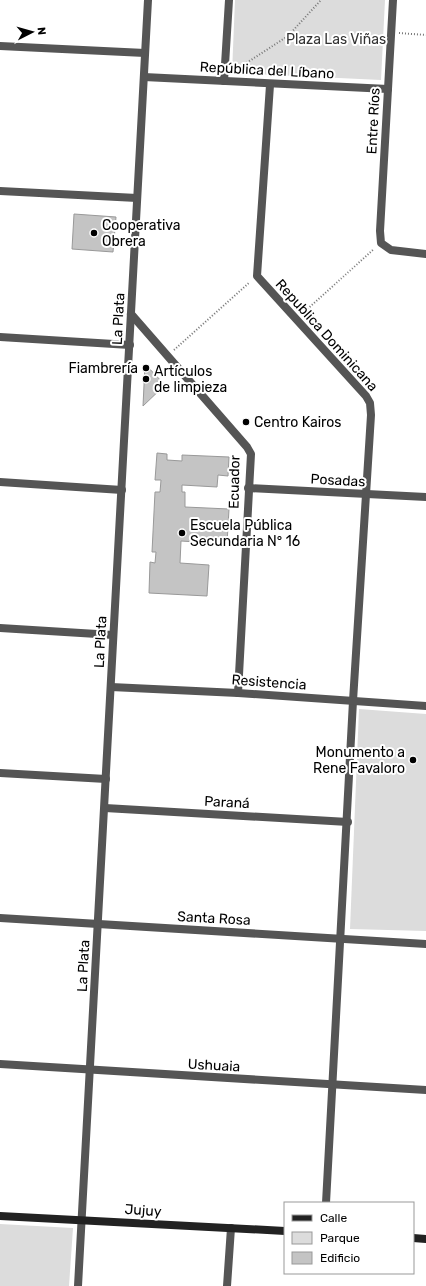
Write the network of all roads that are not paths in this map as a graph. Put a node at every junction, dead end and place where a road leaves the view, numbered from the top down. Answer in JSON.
{"nodes":[{"id":1,"x":148,"y":0,"type":"edge"},
{"id":2,"x":229,"y":0,"type":"edge"},
{"id":3,"x":393,"y":0,"type":"edge"},
{"id":4,"x":0,"y":46,"type":"edge"},
{"id":5,"x":145,"y":53,"type":"junction"},
{"id":6,"x":144,"y":77,"type":"junction"},
{"id":7,"x":224,"y":81,"type":"junction"},
{"id":8,"x":270,"y":85,"type":"junction"},
{"id":9,"x":388,"y":89,"type":"junction"},
{"id":10,"x":0,"y":191,"type":"edge"},
{"id":11,"x":137,"y":198,"type":"junction"},
{"id":12,"x":426,"y":254,"type":"edge"},
{"id":13,"x":131,"y":314,"type":"junction"},
{"id":14,"x":0,"y":337,"type":"edge"},
{"id":15,"x":130,"y":344,"type":"junction"},
{"id":16,"x":0,"y":482,"type":"edge"},
{"id":17,"x":248,"y":488,"type":"junction"},
{"id":18,"x":122,"y":490,"type":"junction"},
{"id":19,"x":367,"y":494,"type":"junction"},
{"id":20,"x":426,"y":497,"type":"edge"},
{"id":21,"x":0,"y":628,"type":"edge"},
{"id":22,"x":113,"y":635,"type":"junction"},
{"id":23,"x":111,"y":687,"type":"junction"},
{"id":24,"x":238,"y":693,"type":"junction"},
{"id":25,"x":353,"y":701,"type":"junction"},
{"id":26,"x":426,"y":706,"type":"edge"},
{"id":27,"x":0,"y":773,"type":"edge"},
{"id":28,"x":106,"y":779,"type":"junction"},
{"id":29,"x":105,"y":808,"type":"junction"},
{"id":30,"x":348,"y":822,"type":"junction"},
{"id":31,"x":0,"y":918,"type":"edge"},
{"id":32,"x":98,"y":923,"type":"junction"},
{"id":33,"x":341,"y":938,"type":"junction"},
{"id":34,"x":426,"y":944,"type":"edge"},
{"id":35,"x":0,"y":1064,"type":"edge"},
{"id":36,"x":90,"y":1069,"type":"junction"},
{"id":37,"x":333,"y":1084,"type":"junction"},
{"id":38,"x":426,"y":1090,"type":"edge"},
{"id":39,"x":326,"y":1202,"type":"edge"},
{"id":40,"x":0,"y":1216,"type":"edge"},
{"id":41,"x":82,"y":1219,"type":"junction"},
{"id":42,"x":231,"y":1228,"type":"junction"},
{"id":43,"x":284,"y":1231,"type":"edge"},
{"id":44,"x":414,"y":1238,"type":"edge"},
{"id":45,"x":426,"y":1239,"type":"edge"},
{"id":46,"x":78,"y":1286,"type":"edge"},
{"id":47,"x":227,"y":1286,"type":"edge"}],
"edges":[{"from":1,"to":5,"type":"street","name":"La Plata"},
{"from":2,"to":7,"type":"street"},
{"from":3,"to":9,"type":"street","name":"Entre Ríos"},
{"from":4,"to":5,"type":"street"},
{"from":5,"to":6,"type":"street","name":"La Plata"},
{"from":6,"to":7,"type":"street","name":"República del Líbano"},
{"from":6,"to":11,"type":"street","name":"La Plata"},
{"from":7,"to":8,"type":"street","name":"República del Líbano"},
{"from":8,"to":9,"type":"street","name":"República del Líbano"},
{"from":8,"to":19,"type":"street","name":"Republica Dominicana"},
{"from":9,"to":12,"type":"street","name":"Entre Ríos"},
{"from":10,"to":11,"type":"street"},
{"from":11,"to":13,"type":"street","name":"La Plata"},
{"from":13,"to":15,"type":"street","name":"La Plata"},
{"from":13,"to":17,"type":"street","name":"Ecuador"},
{"from":14,"to":15,"type":"street"},
{"from":15,"to":18,"type":"street","name":"La Plata"},
{"from":16,"to":18,"type":"street"},
{"from":17,"to":19,"type":"street","name":"Posadas"},
{"from":17,"to":24,"type":"street","name":"Ecuador"},
{"from":18,"to":22,"type":"street","name":"La Plata"},
{"from":19,"to":20,"type":"street","name":"Posadas"},
{"from":19,"to":25,"type":"street","name":"Republica Dominicana"},
{"from":21,"to":22,"type":"street"},
{"from":22,"to":23,"type":"street","name":"La Plata"},
{"from":23,"to":24,"type":"street","name":"Resistencia"},
{"from":23,"to":28,"type":"street","name":"La Plata"},
{"from":24,"to":25,"type":"street","name":"Resistencia"},
{"from":25,"to":26,"type":"street","name":"Resistencia"},
{"from":25,"to":30,"type":"street","name":"Republica Dominicana"},
{"from":27,"to":28,"type":"street"},
{"from":28,"to":29,"type":"street","name":"La Plata"},
{"from":29,"to":30,"type":"street","name":"Paraná"},
{"from":29,"to":32,"type":"street","name":"La Plata"},
{"from":30,"to":33,"type":"street","name":"Republica Dominicana"},
{"from":31,"to":32,"type":"street","name":"Santa Rosa"},
{"from":32,"to":33,"type":"street","name":"Santa Rosa"},
{"from":32,"to":36,"type":"street","name":"La Plata"},
{"from":33,"to":34,"type":"street","name":"Santa Rosa"},
{"from":33,"to":37,"type":"street","name":"Republica Dominicana"},
{"from":35,"to":36,"type":"street","name":"Ushuaia"},
{"from":36,"to":37,"type":"street","name":"Ushuaia"},
{"from":36,"to":41,"type":"street","name":"La Plata"},
{"from":37,"to":38,"type":"street","name":"Ushuaia"},
{"from":37,"to":39,"type":"street","name":"Republica Dominicana"},
{"from":40,"to":41,"type":"main road","name":"Jujuy"},
{"from":41,"to":42,"type":"main road","name":"Jujuy"},
{"from":41,"to":46,"type":"street","name":"La Plata"},
{"from":42,"to":43,"type":"main road","name":"Jujuy"},
{"from":42,"to":47,"type":"street"},
{"from":44,"to":45,"type":"main road"}]}
